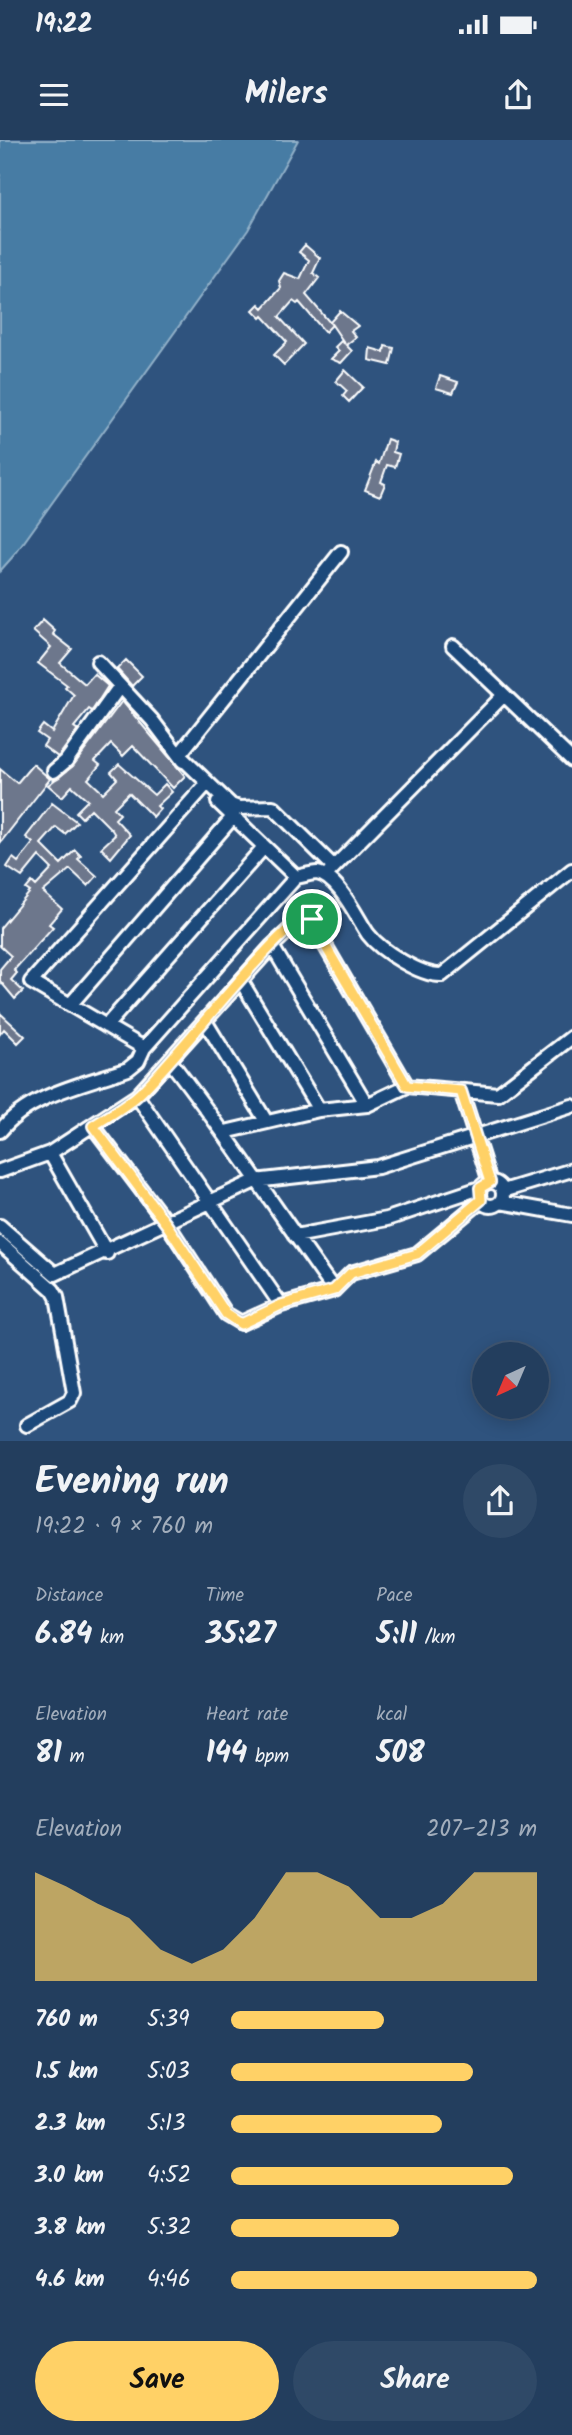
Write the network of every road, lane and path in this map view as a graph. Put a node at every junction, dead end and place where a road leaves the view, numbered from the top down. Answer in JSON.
{"nodes":[{"id":1,"x":341,"y":552,"type":"dead end"},
{"id":2,"x":453,"y":646,"type":"dead end"},
{"id":3,"x":98,"y":662,"type":"dead end"},
{"id":4,"x":120,"y":686,"type":"junction"},
{"id":5,"x":504,"y":695,"type":"junction"},
{"id":6,"x":179,"y":755,"type":"junction"},
{"id":7,"x":572,"y":760,"type":"edge"},
{"id":8,"x":54,"y":771,"type":"dead end"},
{"id":9,"x":203,"y":788,"type":"junction"},
{"id":10,"x":233,"y":817,"type":"junction"},
{"id":11,"x":264,"y":847,"type":"junction"},
{"id":12,"x":572,"y":870,"type":"edge"},
{"id":13,"x":329,"y":872,"type":"junction"},
{"id":14,"x":296,"y":877,"type":"junction"},
{"id":15,"x":272,"y":946,"type":"junction"},
{"id":16,"x":241,"y":981,"type":"junction"},
{"id":17,"x":70,"y":1005,"type":"junction"},
{"id":18,"x":205,"y":1021,"type":"junction"},
{"id":19,"x":106,"y":1026,"type":"junction"},
{"id":20,"x":572,"y":1037,"type":"edge"},
{"id":21,"x":144,"y":1048,"type":"junction"},
{"id":22,"x":170,"y":1061,"type":"junction"},
{"id":23,"x":407,"y":1086,"type":"junction"},
{"id":24,"x":461,"y":1091,"type":"junction"},
{"id":25,"x":137,"y":1096,"type":"junction"},
{"id":26,"x":367,"y":1105,"type":"junction"},
{"id":27,"x":572,"y":1106,"type":"edge"},
{"id":28,"x":319,"y":1110,"type":"junction"},
{"id":29,"x":266,"y":1121,"type":"junction"},
{"id":30,"x":93,"y":1126,"type":"junction"},
{"id":31,"x":0,"y":1130,"type":"edge"},
{"id":32,"x":225,"y":1132,"type":"junction"},
{"id":33,"x":477,"y":1134,"type":"junction"},
{"id":34,"x":50,"y":1153,"type":"junction"},
{"id":35,"x":572,"y":1170,"type":"edge"},
{"id":36,"x":0,"y":1171,"type":"edge"},
{"id":37,"x":255,"y":1181,"type":"junction"},
{"id":38,"x":484,"y":1190,"type":"junction"},
{"id":39,"x":501,"y":1197,"type":"junction"},
{"id":40,"x":210,"y":1203,"type":"junction"},
{"id":41,"x":572,"y":1215,"type":"edge"},
{"id":42,"x":167,"y":1225,"type":"junction"},
{"id":43,"x":0,"y":1226,"type":"edge"},
{"id":44,"x":295,"y":1236,"type":"junction"},
{"id":45,"x":0,"y":1243,"type":"edge"},
{"id":46,"x":107,"y":1253,"type":"junction"},
{"id":47,"x":334,"y":1290,"type":"junction"},
{"id":48,"x":281,"y":1305,"type":"junction"},
{"id":49,"x":27,"y":1425,"type":"dead end"}],
"edges":[{"from":1,"to":6,"type":"street"},
{"from":2,"to":5,"type":"street"},
{"from":3,"to":4,"type":"street"},
{"from":4,"to":6,"type":"street"},
{"from":4,"to":8,"type":"street"},
{"from":5,"to":7,"type":"street"},
{"from":5,"to":13,"type":"street"},
{"from":6,"to":9,"type":"street"},
{"from":6,"to":13,"type":"street"},
{"from":9,"to":10,"type":"street"},
{"from":9,"to":17,"type":"street"},
{"from":10,"to":11,"type":"street"},
{"from":10,"to":17,"type":"street"},
{"from":11,"to":14,"type":"street"},
{"from":11,"to":19,"type":"street"},
{"from":12,"to":13,"type":"street"},
{"from":13,"to":14,"type":"street"},
{"from":14,"to":21,"type":"street"},
{"from":15,"to":16,"type":"street"},
{"from":15,"to":23,"type":"street"},
{"from":15,"to":26,"type":"street"},
{"from":16,"to":18,"type":"street"},
{"from":16,"to":28,"type":"street"},
{"from":17,"to":19,"type":"street"},
{"from":18,"to":22,"type":"street"},
{"from":18,"to":29,"type":"street"},
{"from":19,"to":21,"type":"street"},
{"from":20,"to":24,"type":"street"},
{"from":21,"to":31,"type":"street"},
{"from":22,"to":25,"type":"street"},
{"from":22,"to":32,"type":"street"},
{"from":23,"to":24,"type":"street"},
{"from":23,"to":26,"type":"street"},
{"from":24,"to":33,"type":"street"},
{"from":25,"to":30,"type":"street"},
{"from":25,"to":40,"type":"street"},
{"from":26,"to":28,"type":"street"},
{"from":27,"to":33,"type":"street"},
{"from":28,"to":29,"type":"street"},
{"from":29,"to":32,"type":"street"},
{"from":30,"to":34,"type":"street"},
{"from":30,"to":42,"type":"street"},
{"from":32,"to":37,"type":"street"},
{"from":33,"to":37,"type":"street"},
{"from":33,"to":38,"type":"street"},
{"from":34,"to":36,"type":"street"},
{"from":34,"to":46,"type":"street"},
{"from":35,"to":39,"type":"street"},
{"from":37,"to":40,"type":"street"},
{"from":37,"to":44,"type":"street"},
{"from":38,"to":39,"type":"street"},
{"from":38,"to":39,"type":"street"},
{"from":38,"to":44,"type":"street"},
{"from":38,"to":47,"type":"street"},
{"from":39,"to":41,"type":"street"},
{"from":40,"to":42,"type":"street"},
{"from":40,"to":48,"type":"street"},
{"from":42,"to":46,"type":"street"},
{"from":42,"to":48,"type":"street"},
{"from":43,"to":46,"type":"street"},
{"from":44,"to":47,"type":"street"},
{"from":45,"to":49,"type":"street"},
{"from":47,"to":48,"type":"street"}]}
